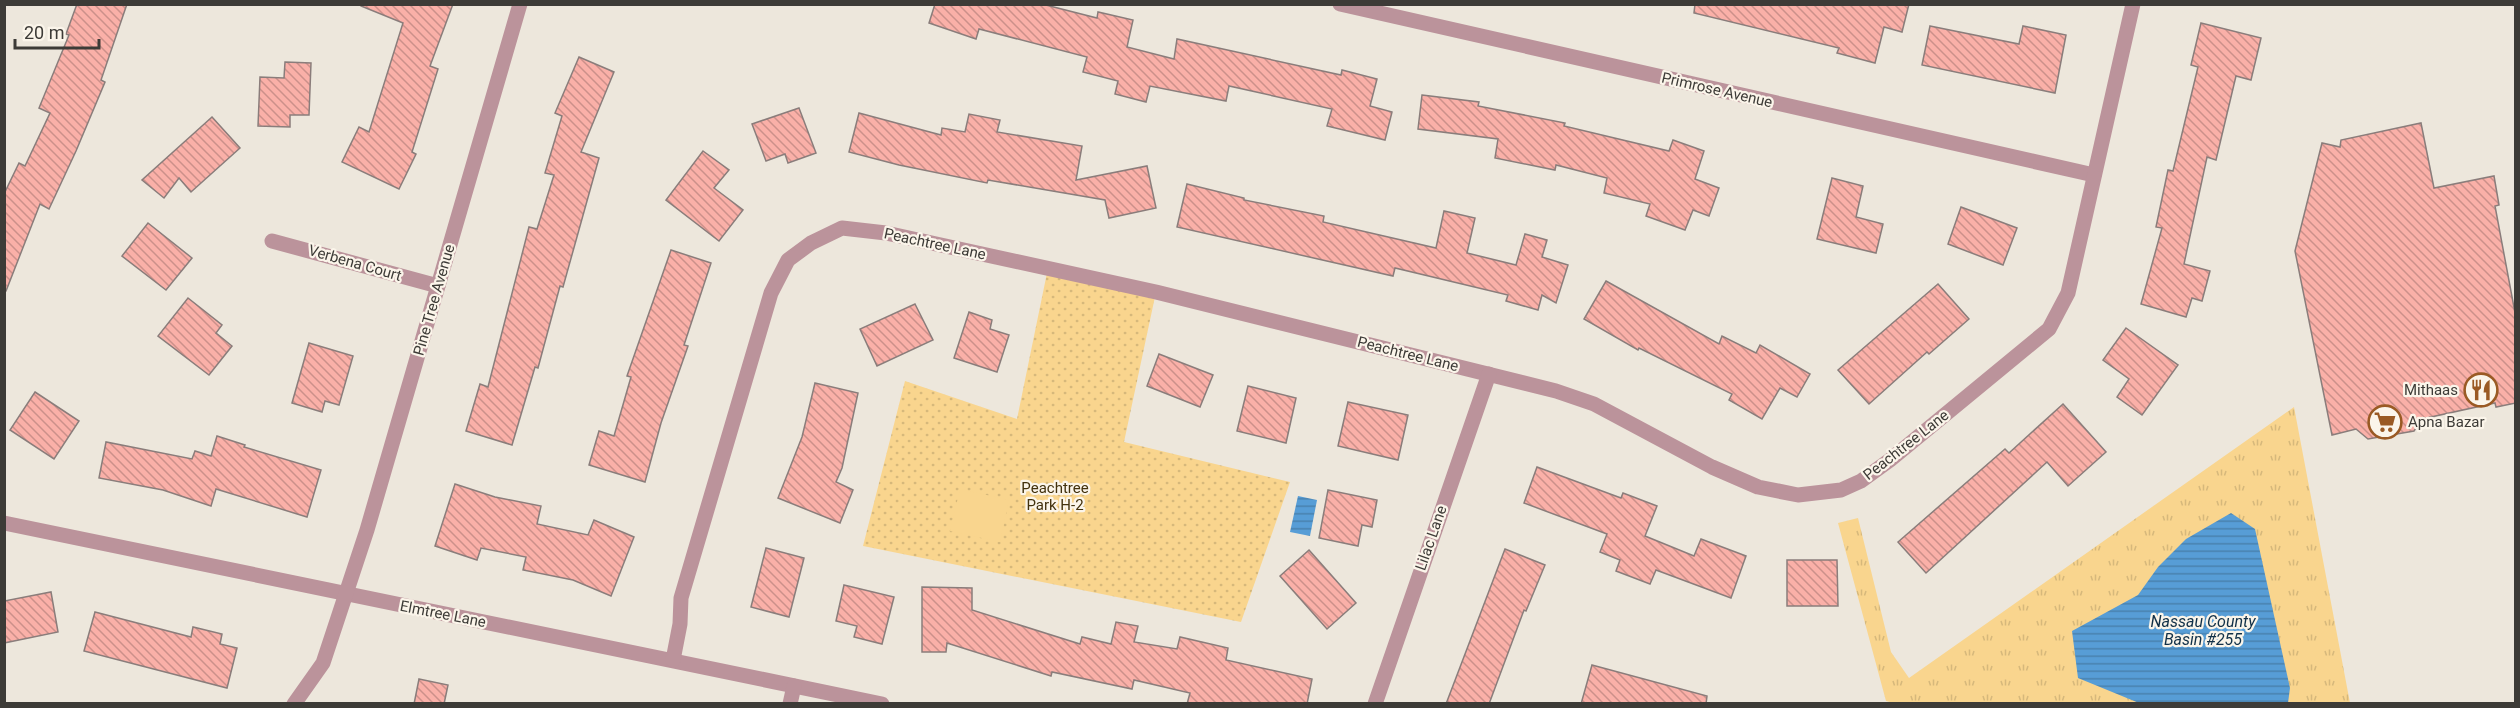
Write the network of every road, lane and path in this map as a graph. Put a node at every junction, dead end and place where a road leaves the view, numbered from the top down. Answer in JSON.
{"nodes":[{"id":1,"x":520,"y":4,"type":"edge"},
{"id":2,"x":1340,"y":4,"type":"edge"},
{"id":3,"x":2133,"y":4,"type":"edge"},
{"id":4,"x":2094,"y":175,"type":"junction"},
{"id":5,"x":272,"y":241,"type":"dead end"},
{"id":6,"x":438,"y":286,"type":"junction"},
{"id":7,"x":1490,"y":374,"type":"junction"},
{"id":8,"x":4,"y":523,"type":"edge"},
{"id":9,"x":345,"y":594,"type":"junction"},
{"id":10,"x":673,"y":660,"type":"junction"},
{"id":11,"x":794,"y":686,"type":"junction"},
{"id":12,"x":294,"y":704,"type":"edge"},
{"id":13,"x":790,"y":704,"type":"edge"},
{"id":14,"x":882,"y":704,"type":"edge"},
{"id":15,"x":1375,"y":704,"type":"edge"}],
"edges":[{"from":1,"to":6,"type":"street","name":"Pine Tree Avenue"},
{"from":2,"to":4,"type":"street","name":"Primrose Avenue"},
{"from":3,"to":4,"type":"street","name":"Peachtree Lane"},
{"from":4,"to":7,"type":"street","name":"Peachtree Lane"},
{"from":5,"to":6,"type":"street","name":"Verbena Court"},
{"from":6,"to":9,"type":"street","name":"Pine Tree Avenue"},
{"from":7,"to":10,"type":"street","name":"Peachtree Lane"},
{"from":7,"to":15,"type":"street","name":"Lilac Lane"},
{"from":8,"to":9,"type":"street","name":"Elmtree Lane"},
{"from":9,"to":10,"type":"street","name":"Elmtree Lane"},
{"from":9,"to":12,"type":"street","name":"Pine Tree Avenue"},
{"from":10,"to":11,"type":"street","name":"Elmtree Lane"},
{"from":11,"to":13,"type":"street"},
{"from":11,"to":14,"type":"street","name":"Elmtree Lane"}]}
